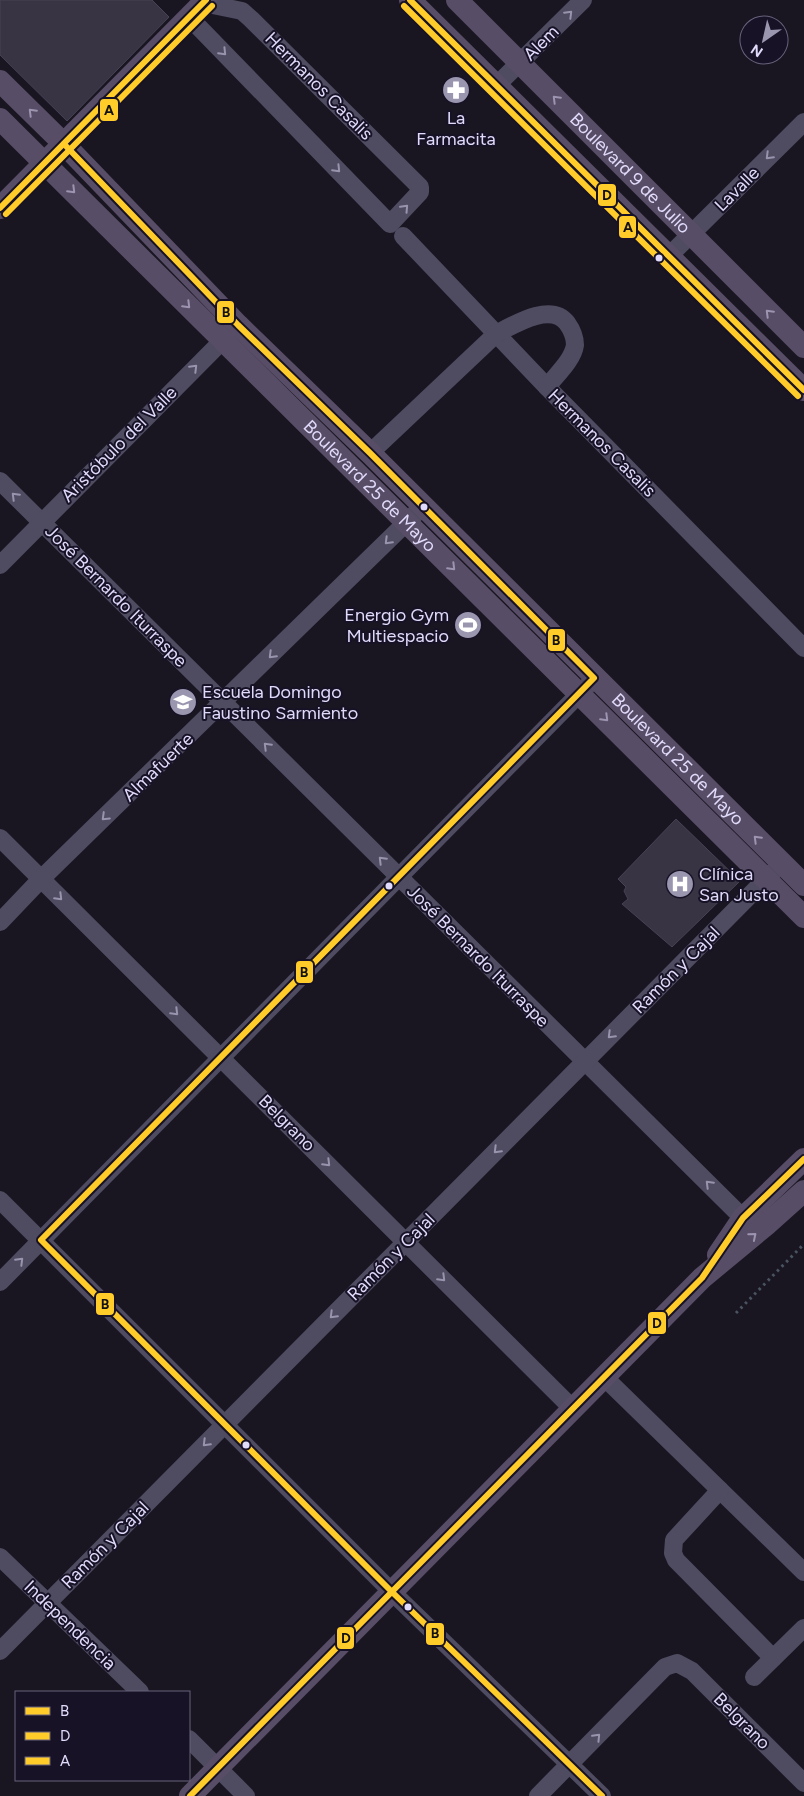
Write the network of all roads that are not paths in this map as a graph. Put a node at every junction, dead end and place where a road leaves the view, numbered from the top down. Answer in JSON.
{"nodes":[{"id":1,"x":410,"y":0,"type":"edge"},
{"id":2,"x":457,"y":0,"type":"edge"},
{"id":3,"x":583,"y":0,"type":"edge"},
{"id":4,"x":200,"y":5,"type":"edge"},
{"id":5,"x":520,"y":64,"type":"junction"},
{"id":6,"x":0,"y":81,"type":"edge"},
{"id":7,"x":497,"y":85,"type":"junction"},
{"id":8,"x":0,"y":119,"type":"edge"},
{"id":9,"x":804,"y":122,"type":"edge"},
{"id":10,"x":64,"y":144,"type":"junction"},
{"id":11,"x":44,"y":163,"type":"junction"},
{"id":12,"x":0,"y":208,"type":"edge"},
{"id":13,"x":691,"y":235,"type":"junction"},
{"id":14,"x":403,"y":236,"type":"dead end"},
{"id":15,"x":669,"y":256,"type":"junction"},
{"id":16,"x":230,"y":332,"type":"junction"},
{"id":17,"x":496,"y":334,"type":"junction"},
{"id":18,"x":804,"y":347,"type":"edge"},
{"id":19,"x":547,"y":387,"type":"junction"},
{"id":20,"x":804,"y":390,"type":"edge"},
{"id":21,"x":370,"y":453,"type":"junction"},
{"id":22,"x":0,"y":481,"type":"edge"},
{"id":23,"x":422,"y":507,"type":"junction"},
{"id":24,"x":42,"y":522,"type":"junction"},
{"id":25,"x":406,"y":523,"type":"junction"},
{"id":26,"x":0,"y":565,"type":"edge"},
{"id":27,"x":804,"y":648,"type":"edge"},
{"id":28,"x":587,"y":686,"type":"junction"},
{"id":29,"x":223,"y":703,"type":"junction"},
{"id":30,"x":0,"y":838,"type":"edge"},
{"id":31,"x":774,"y":871,"type":"junction"},
{"id":32,"x":399,"y":877,"type":"junction"},
{"id":33,"x":41,"y":879,"type":"junction"},
{"id":34,"x":804,"y":885,"type":"edge"},
{"id":35,"x":804,"y":917,"type":"edge"},
{"id":36,"x":0,"y":922,"type":"edge"},
{"id":37,"x":221,"y":1058,"type":"junction"},
{"id":38,"x":584,"y":1062,"type":"junction"},
{"id":39,"x":804,"y":1159,"type":"edge"},
{"id":40,"x":804,"y":1191,"type":"edge"},
{"id":41,"x":0,"y":1200,"type":"edge"},
{"id":42,"x":744,"y":1218,"type":"junction"},
{"id":43,"x":41,"y":1240,"type":"junction"},
{"id":44,"x":406,"y":1242,"type":"junction"},
{"id":45,"x":702,"y":1278,"type":"junction"},
{"id":46,"x":0,"y":1282,"type":"edge"},
{"id":47,"x":604,"y":1377,"type":"junction"},
{"id":48,"x":573,"y":1409,"type":"junction"},
{"id":49,"x":225,"y":1424,"type":"junction"},
{"id":50,"x":720,"y":1490,"type":"junction"},
{"id":51,"x":0,"y":1557,"type":"edge"},
{"id":52,"x":804,"y":1572,"type":"edge"},
{"id":53,"x":391,"y":1591,"type":"junction"},
{"id":54,"x":47,"y":1604,"type":"junction"},
{"id":55,"x":804,"y":1628,"type":"edge"},
{"id":56,"x":0,"y":1651,"type":"edge"},
{"id":57,"x":773,"y":1658,"type":"junction"},
{"id":58,"x":754,"y":1677,"type":"dead end"},
{"id":59,"x":139,"y":1691,"type":"edge"},
{"id":60,"x":190,"y":1740,"type":"edge"},
{"id":61,"x":570,"y":1764,"type":"junction"},
{"id":62,"x":218,"y":1768,"type":"junction"},
{"id":63,"x":804,"y":1783,"type":"edge"},
{"id":64,"x":190,"y":1796,"type":"edge"},
{"id":65,"x":246,"y":1796,"type":"edge"},
{"id":66,"x":538,"y":1796,"type":"edge"},
{"id":67,"x":602,"y":1796,"type":"edge"}],
"edges":[{"from":1,"to":7,"type":"main road","name":"Boulevard 9 de Julio"},
{"from":2,"to":5,"type":"main road","name":"Boulevard 9 de Julio"},
{"from":5,"to":3,"type":"street","name":"Alem","one_way":true},
{"from":4,"to":4,"type":"street","name":"Hermanos Casalis","one_way":true},
{"from":4,"to":10,"type":"main road"},
{"from":5,"to":7,"type":"street","name":"Alem"},
{"from":13,"to":5,"type":"main road","name":"Boulevard 9 de Julio","one_way":true},
{"from":10,"to":6,"type":"main road","name":"Boulevard 25 de Mayo","one_way":true},
{"from":7,"to":15,"type":"main road","name":"Boulevard 9 de Julio"},
{"from":8,"to":11,"type":"main road","name":"Boulevard 25 de Mayo"},
{"from":9,"to":13,"type":"street","name":"Lavalle","one_way":true},
{"from":10,"to":11,"type":"main road"},
{"from":10,"to":16,"type":"main road","name":"Boulevard 25 de Mayo"},
{"from":11,"to":12,"type":"main road"},
{"from":11,"to":16,"type":"main road","name":"Boulevard 25 de Mayo","one_way":true},
{"from":13,"to":15,"type":"street","name":"Lavalle"},
{"from":18,"to":13,"type":"main road","name":"Boulevard 9 de Julio","one_way":true},
{"from":14,"to":17,"type":"street","name":"Hermanos Casalis"},
{"from":15,"to":20,"type":"main road","name":"Boulevard 9 de Julio"},
{"from":16,"to":21,"type":"main road","name":"Boulevard 25 de Mayo"},
{"from":24,"to":16,"type":"street","name":"Aristóbulo del Valle","one_way":true},
{"from":16,"to":25,"type":"main road","name":"Boulevard 25 de Mayo"},
{"from":17,"to":19,"type":"street","name":"Hermanos Casalis"},
{"from":17,"to":19,"type":"street"},
{"from":17,"to":21,"type":"street"},
{"from":19,"to":27,"type":"street","name":"Hermanos Casalis"},
{"from":21,"to":23,"type":"main road","name":"Boulevard 25 de Mayo"},
{"from":24,"to":22,"type":"street","name":"José Bernardo Iturraspe","one_way":true},
{"from":23,"to":25,"type":"street","name":"Almafuerte"},
{"from":23,"to":28,"type":"main road","name":"Boulevard 25 de Mayo"},
{"from":24,"to":26,"type":"street","name":"Aristóbulo del Valle"},
{"from":24,"to":29,"type":"street","name":"José Bernardo Iturraspe"},
{"from":25,"to":28,"type":"main road","name":"Boulevard 25 de Mayo","one_way":true},
{"from":25,"to":29,"type":"street","name":"Almafuerte","one_way":true},
{"from":28,"to":31,"type":"main road","name":"Boulevard 25 de Mayo"},
{"from":28,"to":32,"type":"street"},
{"from":32,"to":29,"type":"street","name":"José Bernardo Iturraspe","one_way":true},
{"from":29,"to":33,"type":"street","name":"Almafuerte","one_way":true},
{"from":30,"to":33,"type":"street","name":"Belgrano"},
{"from":31,"to":34,"type":"main road","name":"Boulevard 25 de Mayo"},
{"from":31,"to":35,"type":"main road","name":"Boulevard 25 de Mayo"},
{"from":31,"to":38,"type":"street","name":"Ramón y Cajal","one_way":true},
{"from":32,"to":37,"type":"street"},
{"from":32,"to":38,"type":"street","name":"José Bernardo Iturraspe"},
{"from":33,"to":36,"type":"street","name":"Almafuerte"},
{"from":33,"to":37,"type":"street","name":"Belgrano","one_way":true},
{"from":37,"to":43,"type":"street"},
{"from":37,"to":44,"type":"street","name":"Belgrano","one_way":true},
{"from":42,"to":38,"type":"street","name":"José Bernardo Iturraspe","one_way":true},
{"from":38,"to":44,"type":"street","name":"Ramón y Cajal","one_way":true},
{"from":39,"to":42,"type":"main road"},
{"from":45,"to":40,"type":"main road","one_way":true},
{"from":41,"to":43,"type":"street"},
{"from":42,"to":45,"type":"main road"},
{"from":46,"to":43,"type":"street","one_way":true},
{"from":43,"to":49,"type":"street"},
{"from":44,"to":48,"type":"street","name":"Belgrano","one_way":true},
{"from":44,"to":49,"type":"street","name":"Ramón y Cajal","one_way":true},
{"from":45,"to":47,"type":"main road"},
{"from":47,"to":48,"type":"main road"},
{"from":47,"to":50,"type":"street"},
{"from":48,"to":53,"type":"main road"},
{"from":49,"to":53,"type":"street"},
{"from":49,"to":54,"type":"street","name":"Ramón y Cajal","one_way":true},
{"from":50,"to":52,"type":"street"},
{"from":50,"to":57,"type":"street"},
{"from":51,"to":54,"type":"street","name":"Independencia"},
{"from":53,"to":61,"type":"street"},
{"from":53,"to":62,"type":"main road"},
{"from":54,"to":56,"type":"street","name":"Ramón y Cajal"},
{"from":54,"to":59,"type":"street","name":"Independencia"},
{"from":55,"to":57,"type":"street"},
{"from":57,"to":58,"type":"street"},
{"from":60,"to":62,"type":"street"},
{"from":61,"to":63,"type":"street","name":"Belgrano","one_way":true},
{"from":61,"to":66,"type":"street"},
{"from":61,"to":67,"type":"street"},
{"from":62,"to":64,"type":"main road"},
{"from":62,"to":65,"type":"street"}]}
